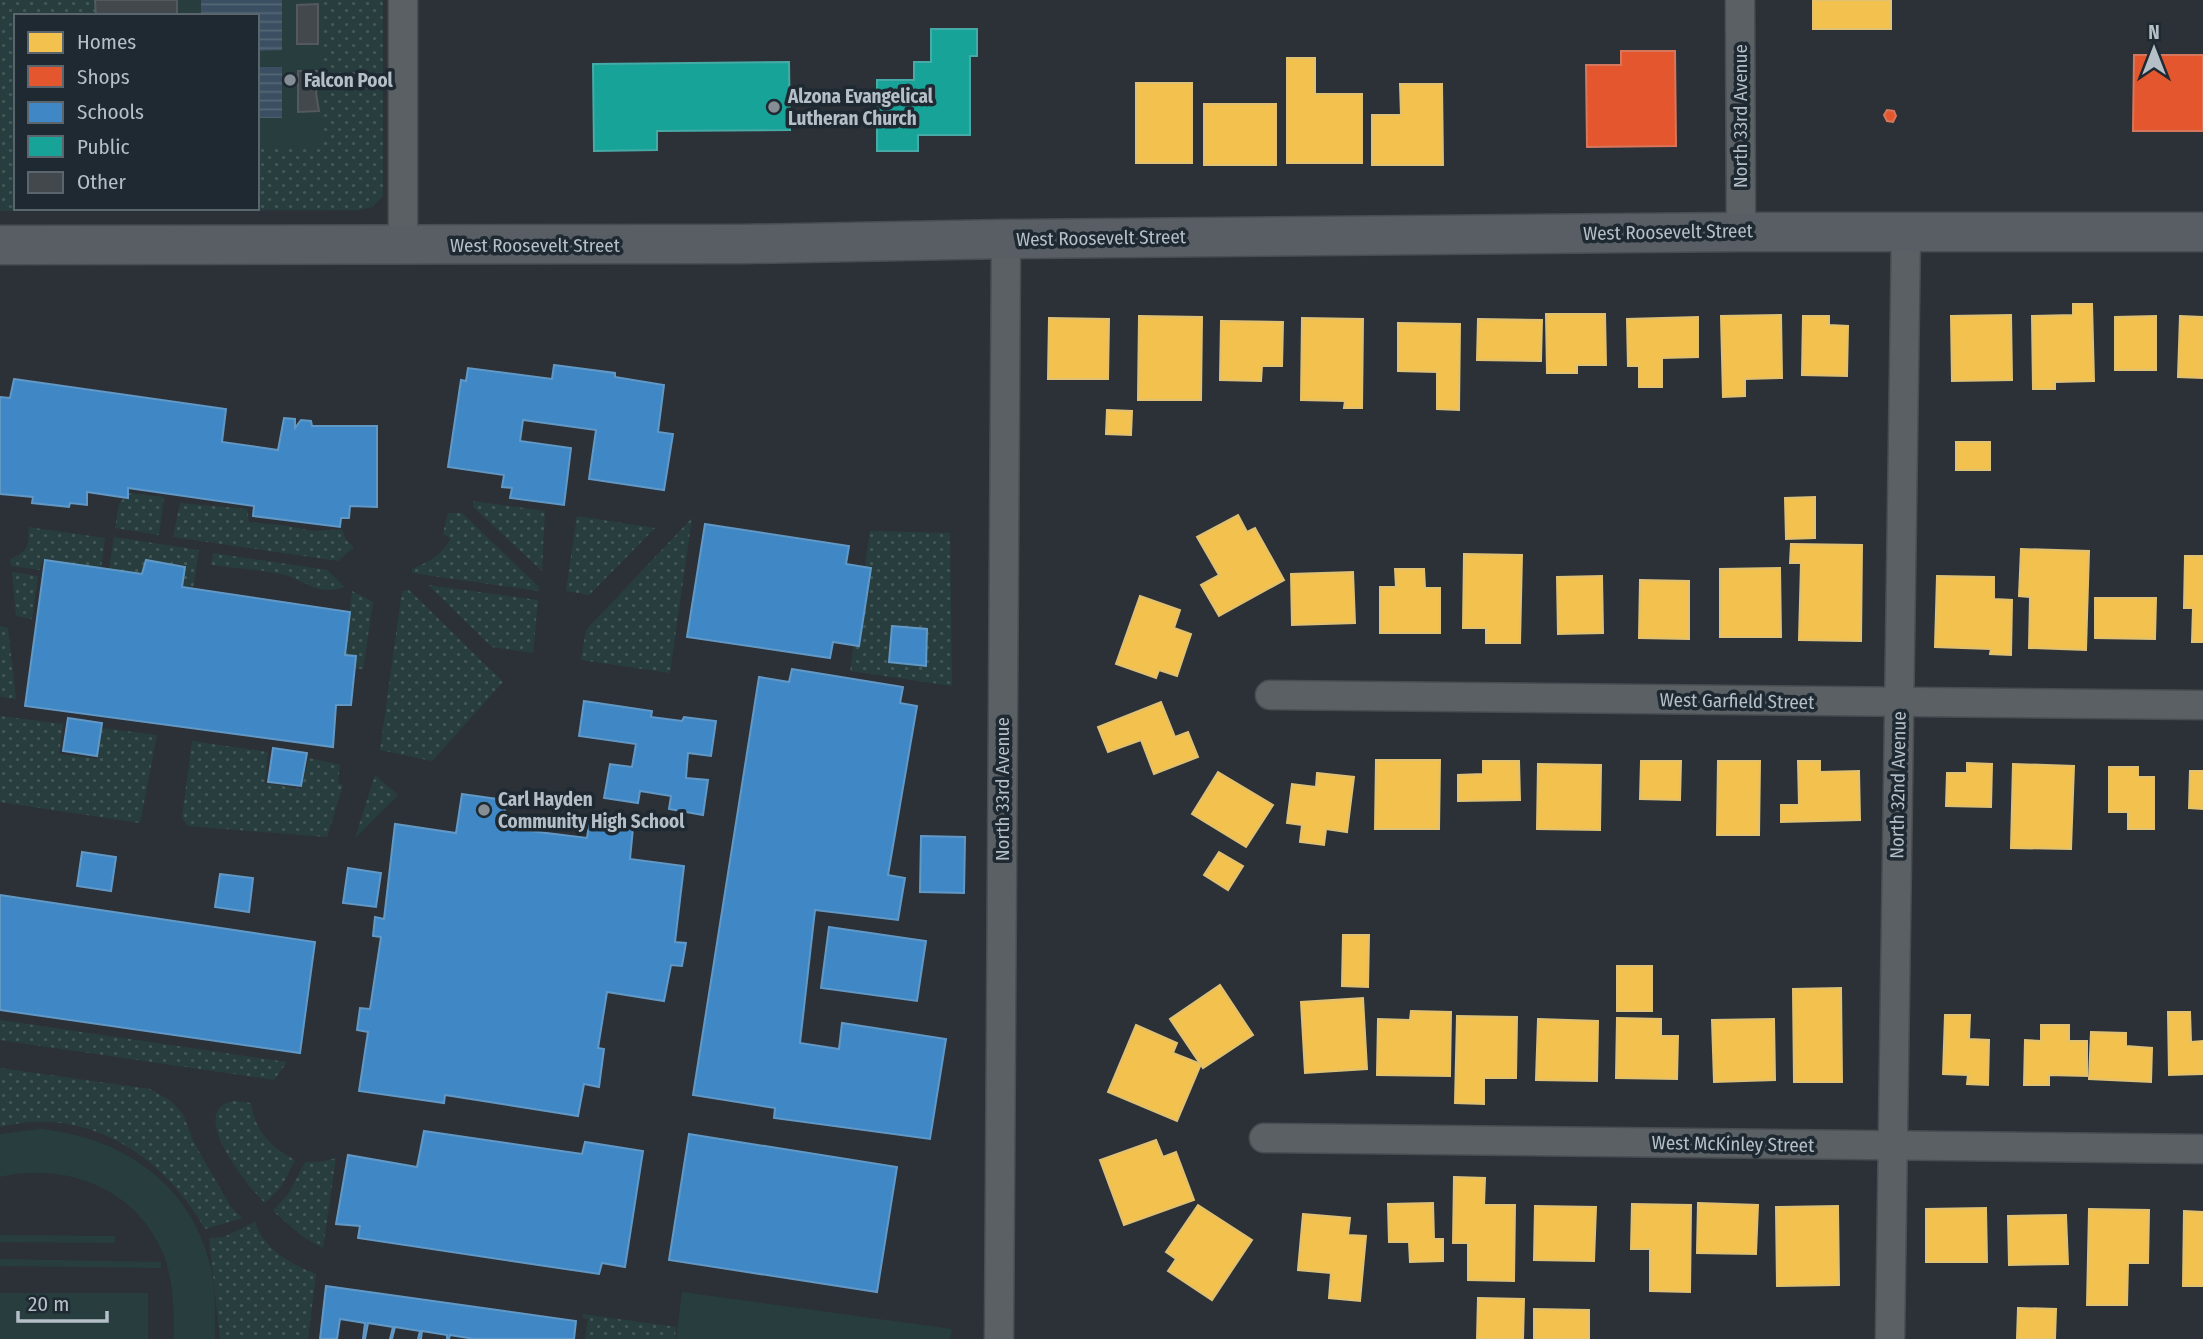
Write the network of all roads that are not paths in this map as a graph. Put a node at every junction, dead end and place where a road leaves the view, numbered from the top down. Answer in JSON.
{"nodes":[{"id":1,"x":403,"y":0,"type":"edge"},
{"id":2,"x":1740,"y":0,"type":"edge"},
{"id":3,"x":1741,"y":232,"type":"junction"},
{"id":4,"x":1906,"y":232,"type":"junction"},
{"id":5,"x":2203,"y":232,"type":"edge"},
{"id":6,"x":1006,"y":239,"type":"junction"},
{"id":7,"x":0,"y":244,"type":"edge"},
{"id":8,"x":403,"y":245,"type":"junction"},
{"id":9,"x":1270,"y":695,"type":"dead end"},
{"id":10,"x":1899,"y":702,"type":"junction"},
{"id":11,"x":2203,"y":705,"type":"edge"},
{"id":12,"x":1264,"y":1138,"type":"dead end"},
{"id":13,"x":1892,"y":1146,"type":"junction"},
{"id":14,"x":2203,"y":1149,"type":"edge"},
{"id":15,"x":999,"y":1339,"type":"edge"},
{"id":16,"x":1890,"y":1339,"type":"edge"}],
"edges":[{"from":1,"to":8,"type":"street"},
{"from":2,"to":3,"type":"street","name":"North 33rd Avenue"},
{"from":3,"to":4,"type":"street","name":"West Roosevelt Street"},
{"from":3,"to":6,"type":"street","name":"West Roosevelt Street"},
{"from":4,"to":5,"type":"street","name":"West Roosevelt Street"},
{"from":4,"to":10,"type":"street","name":"North 32nd Avenue"},
{"from":6,"to":8,"type":"street","name":"West Roosevelt Street"},
{"from":6,"to":15,"type":"street","name":"North 33rd Avenue"},
{"from":7,"to":8,"type":"street","name":"West Roosevelt Street"},
{"from":9,"to":10,"type":"street","name":"West Garfield Street"},
{"from":10,"to":11,"type":"street","name":"West Garfield Street"},
{"from":10,"to":13,"type":"street","name":"North 32nd Avenue"},
{"from":12,"to":13,"type":"street","name":"West McKinley Street"},
{"from":13,"to":14,"type":"street","name":"West McKinley Street"},
{"from":13,"to":16,"type":"street","name":"North 32nd Avenue"}]}
